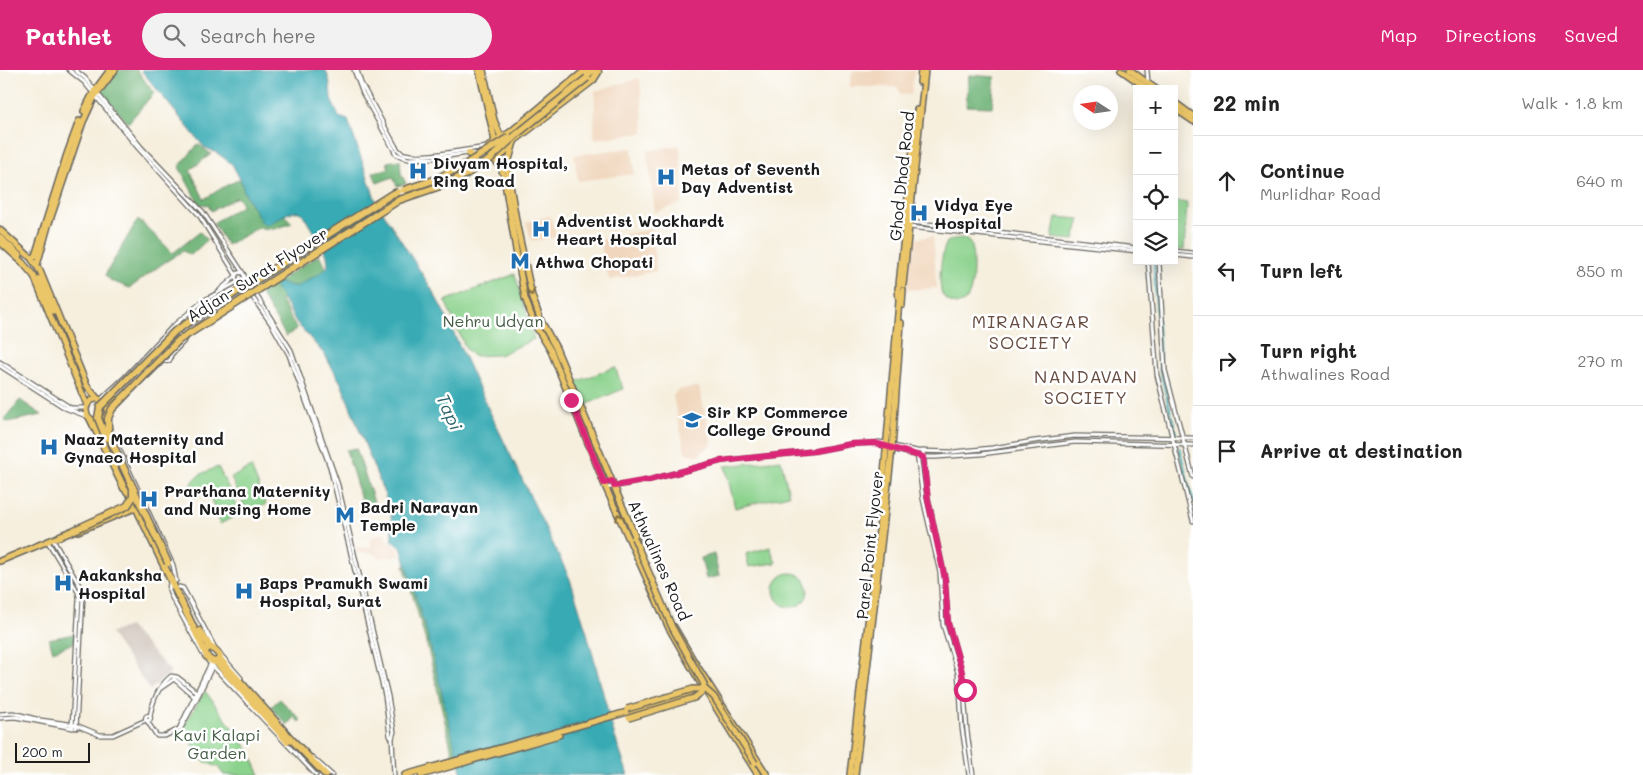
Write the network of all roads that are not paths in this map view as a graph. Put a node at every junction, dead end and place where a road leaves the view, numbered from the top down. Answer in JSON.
{"nodes":[{"id":1,"x":69,"y":70,"type":"edge"},
{"id":2,"x":75,"y":70,"type":"edge"},
{"id":3,"x":110,"y":70,"type":"edge"},
{"id":4,"x":115,"y":70,"type":"edge"},
{"id":5,"x":355,"y":70,"type":"edge"},
{"id":6,"x":479,"y":70,"type":"edge"},
{"id":7,"x":483,"y":70,"type":"edge"},
{"id":8,"x":923,"y":70,"type":"edge"},
{"id":9,"x":1121,"y":70,"type":"edge"},
{"id":10,"x":1130,"y":70,"type":"edge"},
{"id":11,"x":1147,"y":70,"type":"edge"},
{"id":12,"x":597,"y":71,"type":"edge"},
{"id":13,"x":586,"y":75,"type":"edge"},
{"id":14,"x":1138,"y":75,"type":"edge"},
{"id":15,"x":103,"y":82,"type":"junction"},
{"id":16,"x":1147,"y":85,"type":"edge"},
{"id":17,"x":1148,"y":85,"type":"edge"},
{"id":18,"x":95,"y":93,"type":"junction"},
{"id":19,"x":1178,"y":105,"type":"edge"},
{"id":20,"x":1178,"y":111,"type":"edge"},
{"id":21,"x":1193,"y":116,"type":"edge"},
{"id":22,"x":1193,"y":122,"type":"edge"},
{"id":23,"x":511,"y":132,"type":"junction"},
{"id":24,"x":501,"y":137,"type":"junction"},
{"id":25,"x":495,"y":141,"type":"junction"},
{"id":26,"x":515,"y":141,"type":"junction"},
{"id":27,"x":469,"y":153,"type":"junction"},
{"id":28,"x":490,"y":153,"type":"junction"},
{"id":29,"x":480,"y":154,"type":"junction"},
{"id":30,"x":470,"y":166,"type":"junction"},
{"id":31,"x":500,"y":167,"type":"junction"},
{"id":32,"x":507,"y":167,"type":"junction"},
{"id":33,"x":395,"y":197,"type":"junction"},
{"id":34,"x":907,"y":224,"type":"junction"},
{"id":35,"x":0,"y":230,"type":"edge"},
{"id":36,"x":0,"y":237,"type":"edge"},
{"id":37,"x":0,"y":242,"type":"edge"},
{"id":38,"x":1133,"y":250,"type":"edge"},
{"id":39,"x":1178,"y":252,"type":"edge"},
{"id":40,"x":1178,"y":255,"type":"edge"},
{"id":41,"x":1193,"y":255,"type":"edge"},
{"id":42,"x":26,"y":259,"type":"junction"},
{"id":43,"x":1148,"y":265,"type":"edge"},
{"id":44,"x":1159,"y":265,"type":"edge"},
{"id":45,"x":38,"y":266,"type":"junction"},
{"id":46,"x":31,"y":272,"type":"junction"},
{"id":47,"x":244,"y":275,"type":"junction"},
{"id":48,"x":236,"y":276,"type":"junction"},
{"id":49,"x":240,"y":281,"type":"junction"},
{"id":50,"x":901,"y":287,"type":"junction"},
{"id":51,"x":212,"y":297,"type":"junction"},
{"id":52,"x":173,"y":326,"type":"junction"},
{"id":53,"x":156,"y":345,"type":"junction"},
{"id":54,"x":166,"y":358,"type":"junction"},
{"id":55,"x":0,"y":364,"type":"edge"},
{"id":56,"x":99,"y":399,"type":"junction"},
{"id":57,"x":86,"y":407,"type":"junction"},
{"id":58,"x":107,"y":411,"type":"junction"},
{"id":59,"x":90,"y":418,"type":"junction"},
{"id":60,"x":315,"y":423,"type":"junction"},
{"id":61,"x":1183,"y":437,"type":"junction"},
{"id":62,"x":1172,"y":438,"type":"junction"},
{"id":63,"x":1193,"y":438,"type":"edge"},
{"id":64,"x":1173,"y":445,"type":"junction"},
{"id":65,"x":1185,"y":445,"type":"junction"},
{"id":66,"x":1193,"y":445,"type":"edge"},
{"id":67,"x":890,"y":446,"type":"junction"},
{"id":68,"x":923,"y":451,"type":"junction"},
{"id":69,"x":917,"y":453,"type":"junction"},
{"id":70,"x":923,"y":457,"type":"junction"},
{"id":71,"x":1193,"y":477,"type":"edge"},
{"id":72,"x":613,"y":483,"type":"junction"},
{"id":73,"x":130,"y":485,"type":"junction"},
{"id":74,"x":605,"y":485,"type":"junction"},
{"id":75,"x":138,"y":492,"type":"junction"},
{"id":76,"x":130,"y":496,"type":"junction"},
{"id":77,"x":145,"y":504,"type":"junction"},
{"id":78,"x":136,"y":507,"type":"junction"},
{"id":79,"x":1193,"y":522,"type":"edge"},
{"id":80,"x":631,"y":528,"type":"junction"},
{"id":81,"x":60,"y":536,"type":"junction"},
{"id":82,"x":50,"y":540,"type":"junction"},
{"id":83,"x":0,"y":560,"type":"edge"},
{"id":84,"x":175,"y":582,"type":"junction"},
{"id":85,"x":204,"y":634,"type":"junction"},
{"id":86,"x":210,"y":647,"type":"junction"},
{"id":87,"x":205,"y":652,"type":"junction"},
{"id":88,"x":689,"y":656,"type":"junction"},
{"id":89,"x":215,"y":662,"type":"junction"},
{"id":90,"x":700,"y":682,"type":"junction"},
{"id":91,"x":962,"y":685,"type":"junction"},
{"id":92,"x":962,"y":691,"type":"junction"},
{"id":93,"x":197,"y":695,"type":"junction"},
{"id":94,"x":713,"y":703,"type":"junction"},
{"id":95,"x":0,"y":716,"type":"edge"},
{"id":96,"x":620,"y":716,"type":"junction"},
{"id":97,"x":147,"y":719,"type":"junction"},
{"id":98,"x":74,"y":726,"type":"junction"},
{"id":99,"x":291,"y":742,"type":"junction"},
{"id":100,"x":856,"y":774,"type":"edge"},
{"id":101,"x":316,"y":775,"type":"edge"},
{"id":102,"x":321,"y":775,"type":"edge"},
{"id":103,"x":326,"y":775,"type":"edge"},
{"id":104,"x":332,"y":775,"type":"edge"},
{"id":105,"x":394,"y":775,"type":"edge"},
{"id":106,"x":405,"y":775,"type":"edge"},
{"id":107,"x":421,"y":775,"type":"edge"},
{"id":108,"x":758,"y":775,"type":"edge"},
{"id":109,"x":766,"y":775,"type":"edge"},
{"id":110,"x":850,"y":775,"type":"edge"},
{"id":111,"x":969,"y":775,"type":"edge"},
{"id":112,"x":973,"y":775,"type":"edge"}],
"edges":[{"from":1,"to":18,"type":"street"},
{"from":2,"to":18,"type":"street"},
{"from":3,"to":15,"type":"main road"},
{"from":4,"to":15,"type":"main road"},
{"from":5,"to":27,"type":"street"},
{"from":5,"to":28,"type":"street"},
{"from":6,"to":25,"type":"main road"},
{"from":7,"to":24,"type":"main road"},
{"from":8,"to":34,"type":"main road","name":"Ghod Dhod Road"},
{"from":9,"to":14,"type":"main road"},
{"from":10,"to":14,"type":"main road"},
{"from":11,"to":17,"type":"street"},
{"from":12,"to":13,"type":"highway"},
{"from":12,"to":26,"type":"highway"},
{"from":13,"to":23,"type":"highway"},
{"from":13,"to":73,"type":"highway","name":"Adjan- Surat Flyover","bridge":true},
{"from":13,"to":73,"type":"highway","name":"Adjan- Surat Flyover","bridge":true},
{"from":14,"to":16,"type":"main road"},
{"from":15,"to":18,"type":"main road"},
{"from":18,"to":42,"type":"main road"},
{"from":18,"to":45,"type":"main road"},
{"from":18,"to":47,"type":"street"},
{"from":18,"to":48,"type":"street"},
{"from":19,"to":21,"type":"main road"},
{"from":20,"to":22,"type":"main road"},
{"from":23,"to":24,"type":"main road"},
{"from":23,"to":26,"type":"main road"},
{"from":24,"to":25,"type":"main road"},
{"from":25,"to":28,"type":"main road"},
{"from":26,"to":28,"type":"main road"},
{"from":26,"to":32,"type":"main road","name":"Athwalines Road"},
{"from":27,"to":29,"type":"street"},
{"from":27,"to":30,"type":"highway"},
{"from":28,"to":29,"type":"highway"},
{"from":28,"to":31,"type":"main road","name":"Athwalines Road"},
{"from":28,"to":33,"type":"highway"},
{"from":29,"to":30,"type":"highway"},
{"from":30,"to":33,"type":"highway"},
{"from":31,"to":32,"type":"main road"},
{"from":31,"to":74,"type":"main road","name":"Athwalines Road"},
{"from":32,"to":72,"type":"main road","name":"Athwalines Road","one_way":true},
{"from":33,"to":58,"type":"highway","bridge":true},
{"from":34,"to":38,"type":"street"},
{"from":34,"to":50,"type":"main road","name":"Ghod Dhod Road"},
{"from":35,"to":42,"type":"main road"},
{"from":36,"to":42,"type":"main road"},
{"from":37,"to":42,"type":"main road"},
{"from":39,"to":41,"type":"street"},
{"from":40,"to":41,"type":"street"},
{"from":42,"to":45,"type":"main road"},
{"from":42,"to":46,"type":"main road"},
{"from":43,"to":62,"type":"street"},
{"from":44,"to":61,"type":"street"},
{"from":45,"to":46,"type":"main road"},
{"from":45,"to":56,"type":"main road"},
{"from":46,"to":57,"type":"main road"},
{"from":47,"to":48,"type":"street"},
{"from":47,"to":49,"type":"street"},
{"from":47,"to":60,"type":"street"},
{"from":48,"to":49,"type":"street"},
{"from":48,"to":51,"type":"street"},
{"from":49,"to":51,"type":"street"},
{"from":49,"to":60,"type":"street"},
{"from":50,"to":67,"type":"main road","name":"Parel Point Flyover"},
{"from":50,"to":67,"type":"main road"},
{"from":51,"to":52,"type":"street"},
{"from":52,"to":53,"type":"street"},
{"from":52,"to":54,"type":"street"},
{"from":53,"to":54,"type":"street"},
{"from":53,"to":56,"type":"street"},
{"from":54,"to":58,"type":"street"},
{"from":55,"to":57,"type":"street"},
{"from":55,"to":59,"type":"street"},
{"from":56,"to":57,"type":"main road"},
{"from":56,"to":58,"type":"main road"},
{"from":57,"to":59,"type":"main road"},
{"from":58,"to":59,"type":"main road"},
{"from":58,"to":75,"type":"street"},
{"from":59,"to":76,"type":"highway"},
{"from":60,"to":105,"type":"street"},
{"from":61,"to":62,"type":"street"},
{"from":61,"to":63,"type":"street"},
{"from":61,"to":65,"type":"street"},
{"from":62,"to":64,"type":"street"},
{"from":62,"to":68,"type":"street"},
{"from":64,"to":65,"type":"street"},
{"from":64,"to":70,"type":"street"},
{"from":64,"to":79,"type":"street"},
{"from":65,"to":66,"type":"street"},
{"from":65,"to":71,"type":"street"},
{"from":67,"to":69,"type":"street"},
{"from":67,"to":72,"type":"street"},
{"from":67,"to":100,"type":"main road","name":"Parel Point Flyover"},
{"from":67,"to":110,"type":"main road"},
{"from":68,"to":69,"type":"street"},
{"from":68,"to":70,"type":"street"},
{"from":69,"to":70,"type":"street"},
{"from":69,"to":91,"type":"street"},
{"from":70,"to":91,"type":"street"},
{"from":72,"to":74,"type":"main road"},
{"from":72,"to":80,"type":"main road","name":"Athwalines Road"},
{"from":73,"to":76,"type":"highway","name":"Adjan- Surat Flyover"},
{"from":73,"to":81,"type":"highway","bridge":true},
{"from":73,"to":84,"type":"highway","name":"Adjan- Surat Flyover","bridge":true},
{"from":88,"to":74,"type":"main road","name":"Athwalines Road","one_way":true},
{"from":75,"to":76,"type":"main road"},
{"from":75,"to":77,"type":"street"},
{"from":76,"to":78,"type":"highway"},
{"from":76,"to":83,"type":"main road"},
{"from":77,"to":78,"type":"main road"},
{"from":77,"to":84,"type":"street"},
{"from":78,"to":81,"type":"main road"},
{"from":78,"to":84,"type":"highway"},
{"from":80,"to":88,"type":"main road","name":"Athwalines Road"},
{"from":80,"to":96,"type":"main road","bridge":true},
{"from":81,"to":82,"type":"main road"},
{"from":82,"to":83,"type":"main road"},
{"from":82,"to":98,"type":"street"},
{"from":84,"to":85,"type":"highway"},
{"from":84,"to":87,"type":"highway"},
{"from":84,"to":89,"type":"street"},
{"from":85,"to":86,"type":"highway"},
{"from":85,"to":104,"type":"street"},
{"from":86,"to":87,"type":"highway"},
{"from":86,"to":89,"type":"highway"},
{"from":87,"to":89,"type":"highway"},
{"from":88,"to":90,"type":"main road","name":"Athwalines Road"},
{"from":88,"to":109,"type":"main road","name":"Athwalines Road"},
{"from":89,"to":93,"type":"street"},
{"from":89,"to":99,"type":"highway"},
{"from":89,"to":101,"type":"street"},
{"from":90,"to":94,"type":"main road","name":"Athwalines Road"},
{"from":90,"to":96,"type":"main road"},
{"from":91,"to":92,"type":"street"},
{"from":91,"to":92,"type":"street"},
{"from":92,"to":111,"type":"street"},
{"from":92,"to":112,"type":"street"},
{"from":93,"to":97,"type":"street"},
{"from":93,"to":97,"type":"street"},
{"from":94,"to":96,"type":"main road"},
{"from":94,"to":108,"type":"main road","name":"Athwalines Road"},
{"from":95,"to":98,"type":"street"},
{"from":96,"to":106,"type":"main road"},
{"from":96,"to":107,"type":"main road"},
{"from":96,"to":109,"type":"main road","bridge":true},
{"from":97,"to":98,"type":"street"},
{"from":99,"to":102,"type":"highway"},
{"from":99,"to":103,"type":"highway"}]}
